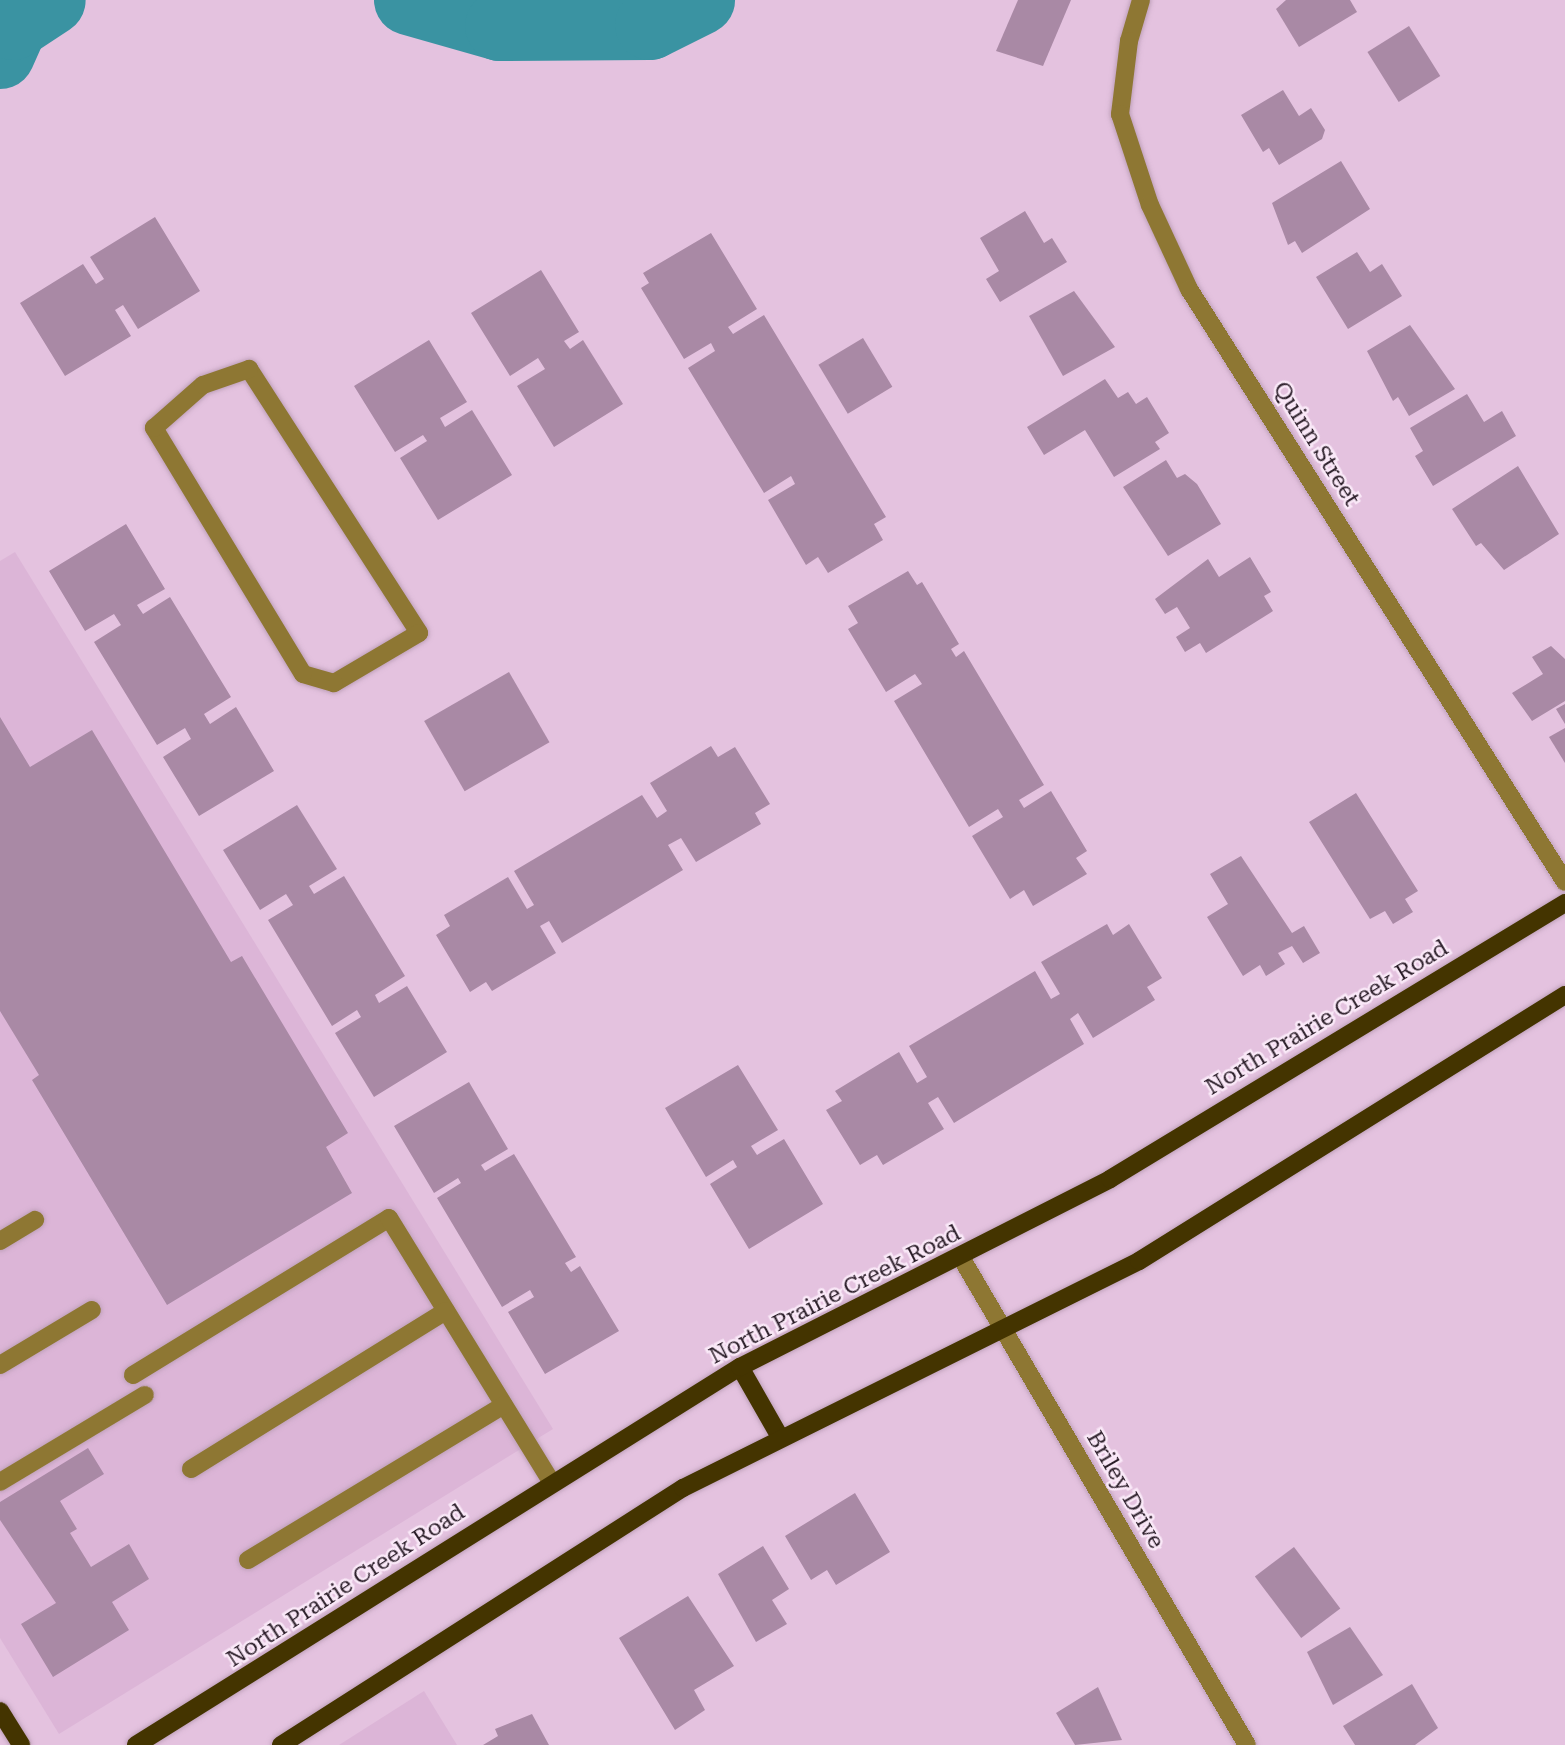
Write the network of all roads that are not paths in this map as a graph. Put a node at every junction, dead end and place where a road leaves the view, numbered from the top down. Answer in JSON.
{"nodes":[{"id":1,"x":1141,"y":0,"type":"edge"},
{"id":2,"x":419,"y":633,"type":"joint"},
{"id":3,"x":1565,"y":882,"type":"edge"},
{"id":4,"x":1565,"y":903,"type":"edge"},
{"id":5,"x":1565,"y":995,"type":"edge"},
{"id":6,"x":35,"y":1220,"type":"dead end"},
{"id":7,"x":0,"y":1241,"type":"edge"},
{"id":8,"x":962,"y":1258,"type":"junction"},
{"id":9,"x":92,"y":1310,"type":"dead end"},
{"id":10,"x":446,"y":1311,"type":"junction"},
{"id":11,"x":1004,"y":1332,"type":"junction"},
{"id":12,"x":0,"y":1365,"type":"edge"},
{"id":13,"x":740,"y":1367,"type":"junction"},
{"id":14,"x":132,"y":1375,"type":"dead end"},
{"id":15,"x":145,"y":1395,"type":"dead end"},
{"id":16,"x":504,"y":1405,"type":"junction"},
{"id":17,"x":780,"y":1437,"type":"junction"},
{"id":18,"x":191,"y":1469,"type":"dead end"},
{"id":19,"x":0,"y":1482,"type":"edge"},
{"id":20,"x":552,"y":1482,"type":"junction"},
{"id":21,"x":248,"y":1560,"type":"dead end"},
{"id":22,"x":0,"y":1711,"type":"edge"},
{"id":23,"x":21,"y":1745,"type":"edge"},
{"id":24,"x":136,"y":1745,"type":"edge"},
{"id":25,"x":281,"y":1745,"type":"edge"},
{"id":26,"x":1247,"y":1745,"type":"edge"}],
"edges":[{"from":1,"to":3,"type":"street","name":"Quinn Street"},
{"from":2,"to":2,"type":"street"},
{"from":4,"to":8,"type":"main road","name":"North Prairie Creek Road"},
{"from":5,"to":11,"type":"main road"},
{"from":6,"to":7,"type":"street"},
{"from":8,"to":11,"type":"street","name":"Briley Drive"},
{"from":8,"to":13,"type":"main road","name":"North Prairie Creek Road"},
{"from":9,"to":12,"type":"street"},
{"from":10,"to":14,"type":"street"},
{"from":10,"to":16,"type":"street"},
{"from":10,"to":18,"type":"street"},
{"from":11,"to":17,"type":"main road"},
{"from":11,"to":26,"type":"street","name":"Briley Drive"},
{"from":13,"to":17,"type":"main road"},
{"from":13,"to":20,"type":"main road","name":"North Prairie Creek Road"},
{"from":15,"to":19,"type":"street"},
{"from":16,"to":20,"type":"street"},
{"from":16,"to":21,"type":"street"},
{"from":17,"to":25,"type":"main road"},
{"from":20,"to":24,"type":"main road","name":"North Prairie Creek Road"},
{"from":22,"to":23,"type":"main road"}]}
